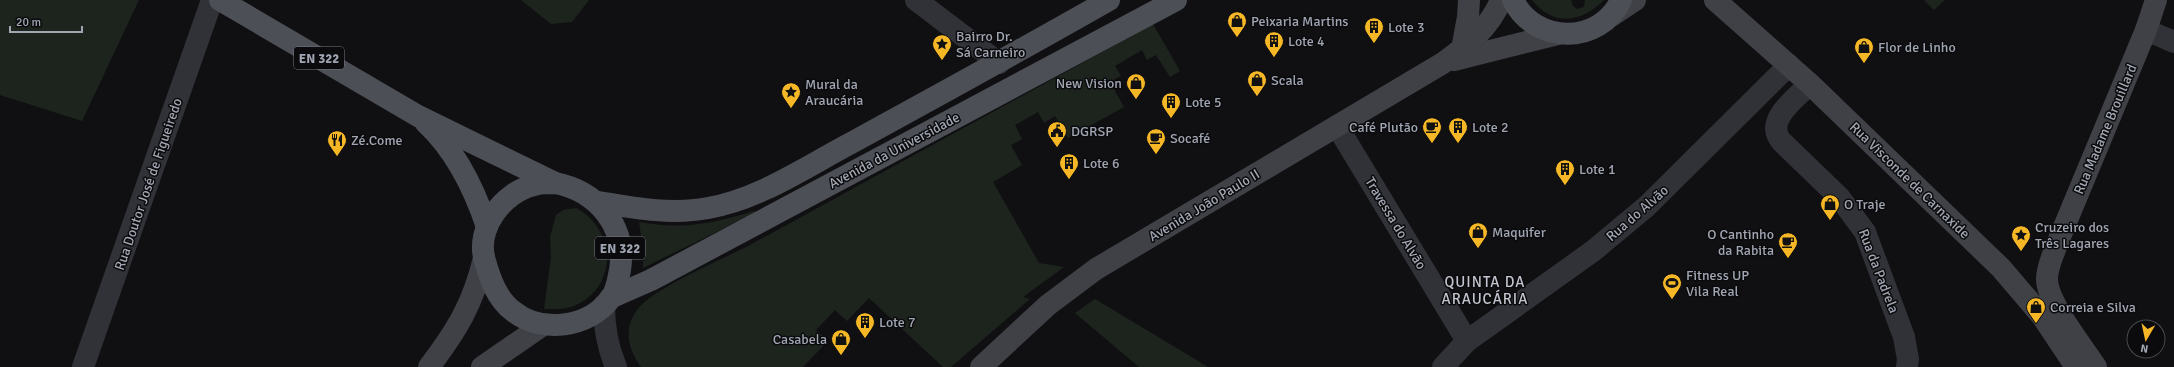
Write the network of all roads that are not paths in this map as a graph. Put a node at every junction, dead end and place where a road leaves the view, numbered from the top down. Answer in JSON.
{"nodes":[{"id":1,"x":212,"y":0,"type":"edge"},
{"id":2,"x":220,"y":0,"type":"edge"},
{"id":3,"x":916,"y":0,"type":"edge"},
{"id":4,"x":1109,"y":0,"type":"edge"},
{"id":5,"x":1176,"y":0,"type":"edge"},
{"id":6,"x":1469,"y":0,"type":"edge"},
{"id":7,"x":1501,"y":0,"type":"edge"},
{"id":8,"x":1513,"y":0,"type":"edge"},
{"id":9,"x":1635,"y":0,"type":"edge"},
{"id":10,"x":1699,"y":0,"type":"edge"},
{"id":11,"x":2156,"y":0,"type":"edge"},
{"id":12,"x":1721,"y":5,"type":"edge"},
{"id":13,"x":1616,"y":8,"type":"edge"},
{"id":14,"x":2146,"y":30,"type":"junction"},
{"id":15,"x":1558,"y":34,"type":"junction"},
{"id":16,"x":2174,"y":42,"type":"edge"},
{"id":17,"x":1462,"y":48,"type":"junction"},
{"id":18,"x":999,"y":63,"type":"junction"},
{"id":19,"x":1443,"y":63,"type":"junction"},
{"id":20,"x":1789,"y":65,"type":"junction"},
{"id":21,"x":1810,"y":84,"type":"junction"},
{"id":22,"x":418,"y":116,"type":"junction"},
{"id":23,"x":1337,"y":126,"type":"junction"},
{"id":24,"x":555,"y":183,"type":"junction"},
{"id":25,"x":598,"y":202,"type":"junction"},
{"id":26,"x":487,"y":227,"type":"junction"},
{"id":27,"x":2052,"y":257,"type":"junction"},
{"id":28,"x":484,"y":258,"type":"junction"},
{"id":29,"x":2006,"y":275,"type":"junction"},
{"id":30,"x":607,"y":302,"type":"junction"},
{"id":31,"x":543,"y":325,"type":"junction"},
{"id":32,"x":1467,"y":341,"type":"junction"},
{"id":33,"x":83,"y":367,"type":"edge"},
{"id":34,"x":429,"y":367,"type":"edge"},
{"id":35,"x":482,"y":367,"type":"edge"},
{"id":36,"x":616,"y":367,"type":"edge"},
{"id":37,"x":981,"y":367,"type":"edge"},
{"id":38,"x":1443,"y":367,"type":"edge"},
{"id":39,"x":1907,"y":367,"type":"edge"},
{"id":40,"x":2076,"y":367,"type":"edge"},
{"id":41,"x":2096,"y":367,"type":"edge"}],
"edges":[{"from":1,"to":33,"type":"street","name":"Rua Doutor José de Figueiredo"},
{"from":2,"to":22,"type":"main road","number":"EN 322"},
{"from":3,"to":18,"type":"street"},
{"from":4,"to":18,"type":"main road","name":"Avenida da Universidade"},
{"from":5,"to":30,"type":"main road","name":"Avenida da Universidade"},
{"from":6,"to":17,"type":"main road"},
{"from":7,"to":17,"type":"main road"},
{"from":8,"to":15,"type":"main road"},
{"from":9,"to":13,"type":"main road"},
{"from":10,"to":12,"type":"main road"},
{"from":11,"to":14,"type":"main road","name":"Rua Madame Brouillard"},
{"from":12,"to":20,"type":"main road","name":"Rua Visconde de Carnaxide"},
{"from":13,"to":15,"type":"main road"},
{"from":14,"to":16,"type":"street"},
{"from":14,"to":27,"type":"main road","name":"Rua Madame Brouillard"},
{"from":15,"to":19,"type":"main road"},
{"from":17,"to":19,"type":"main road"},
{"from":18,"to":25,"type":"main road","name":"Avenida da Universidade"},
{"from":19,"to":23,"type":"main road","name":"Avenida João Paulo II"},
{"from":20,"to":21,"type":"main road","name":"Rua Visconde de Carnaxide"},
{"from":20,"to":32,"type":"street","name":"Rua do Alvão"},
{"from":21,"to":29,"type":"main road","name":"Rua Visconde de Carnaxide"},
{"from":21,"to":39,"type":"street","name":"Rua da Padrela"},
{"from":22,"to":24,"type":"main road","number":"EN 322"},
{"from":22,"to":26,"type":"main road","number":"EN 322"},
{"from":23,"to":32,"type":"street","name":"Travessa do Alvão"},
{"from":23,"to":37,"type":"main road","name":"Avenida João Paulo II"},
{"from":24,"to":25,"type":"main road","number":"EN 322"},
{"from":24,"to":26,"type":"main road","number":"EN 322"},
{"from":25,"to":30,"type":"main road","number":"EN 322"},
{"from":26,"to":28,"type":"main road","number":"EN 322"},
{"from":27,"to":29,"type":"main road"},
{"from":27,"to":41,"type":"main road"},
{"from":28,"to":31,"type":"main road","number":"EN 322"},
{"from":28,"to":34,"type":"main road"},
{"from":29,"to":40,"type":"main road","name":"Rua Visconde de Carnaxide"},
{"from":30,"to":31,"type":"main road","number":"EN 322"},
{"from":30,"to":36,"type":"street"},
{"from":31,"to":35,"type":"main road"},
{"from":32,"to":38,"type":"street"}]}
